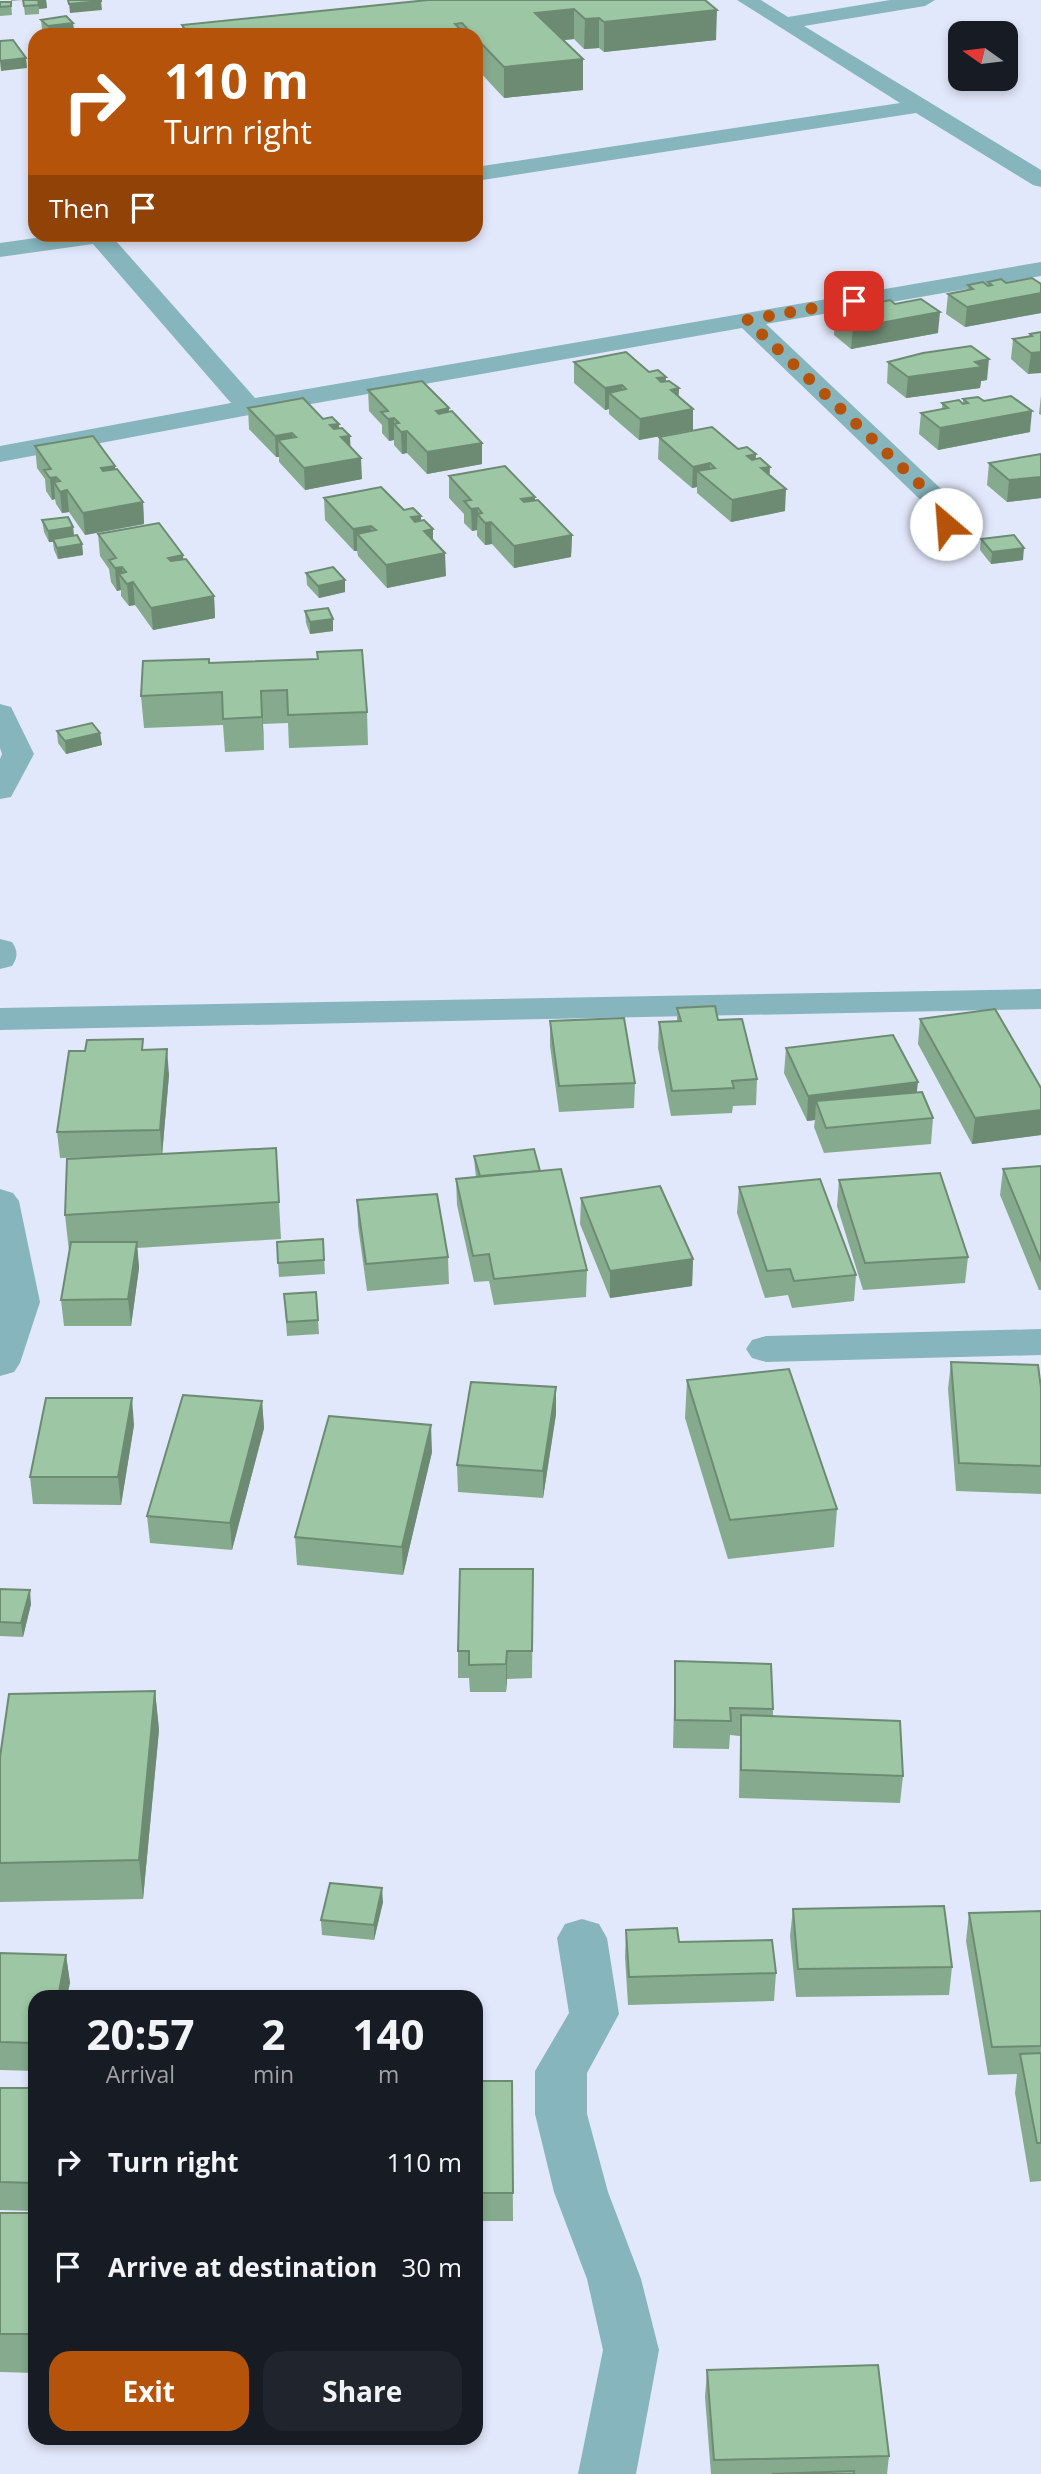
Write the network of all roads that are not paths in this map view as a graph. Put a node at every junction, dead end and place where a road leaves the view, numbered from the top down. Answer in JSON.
{"nodes":[{"id":1,"x":747,"y":0,"type":"edge"},
{"id":2,"x":845,"y":0,"type":"edge"},
{"id":3,"x":924,"y":0,"type":"edge"},
{"id":4,"x":767,"y":12,"type":"junction"},
{"id":5,"x":787,"y":23,"type":"junction"},
{"id":6,"x":919,"y":106,"type":"junction"},
{"id":7,"x":483,"y":173,"type":"edge"},
{"id":8,"x":1041,"y":180,"type":"edge"},
{"id":9,"x":62,"y":242,"type":"edge"},
{"id":10,"x":114,"y":242,"type":"edge"},
{"id":11,"x":0,"y":250,"type":"edge"},
{"id":12,"x":1041,"y":269,"type":"edge"},
{"id":13,"x":747,"y":320,"type":"junction"},
{"id":14,"x":249,"y":407,"type":"junction"},
{"id":15,"x":0,"y":453,"type":"edge"},
{"id":16,"x":946,"y":524,"type":"dead end"},
{"id":17,"x":0,"y":713,"type":"edge"},
{"id":18,"x":0,"y":790,"type":"edge"},
{"id":19,"x":0,"y":949,"type":"edge"},
{"id":20,"x":0,"y":959,"type":"edge"},
{"id":21,"x":1041,"y":999,"type":"edge"},
{"id":22,"x":0,"y":1019,"type":"edge"},
{"id":23,"x":0,"y":1201,"type":"edge"},
{"id":24,"x":1041,"y":1342,"type":"edge"},
{"id":25,"x":766,"y":1349,"type":"dead end"},
{"id":26,"x":0,"y":1363,"type":"edge"},
{"id":27,"x":582,"y":1938,"type":"dead end"},
{"id":28,"x":607,"y":2474,"type":"edge"}],
"edges":[{"from":1,"to":4,"type":"street"},
{"from":2,"to":4,"type":"street"},
{"from":3,"to":5,"type":"street"},
{"from":4,"to":5,"type":"street"},
{"from":5,"to":6,"type":"street"},
{"from":6,"to":7,"type":"street"},
{"from":6,"to":8,"type":"street"},
{"from":9,"to":11,"type":"street"},
{"from":10,"to":14,"type":"street"},
{"from":12,"to":13,"type":"street"},
{"from":13,"to":14,"type":"street"},
{"from":13,"to":16,"type":"street"},
{"from":14,"to":15,"type":"street"},
{"from":17,"to":18,"type":"street"},
{"from":19,"to":20,"type":"street"},
{"from":21,"to":22,"type":"street"},
{"from":23,"to":26,"type":"street"},
{"from":24,"to":25,"type":"street"},
{"from":27,"to":28,"type":"street"}]}
